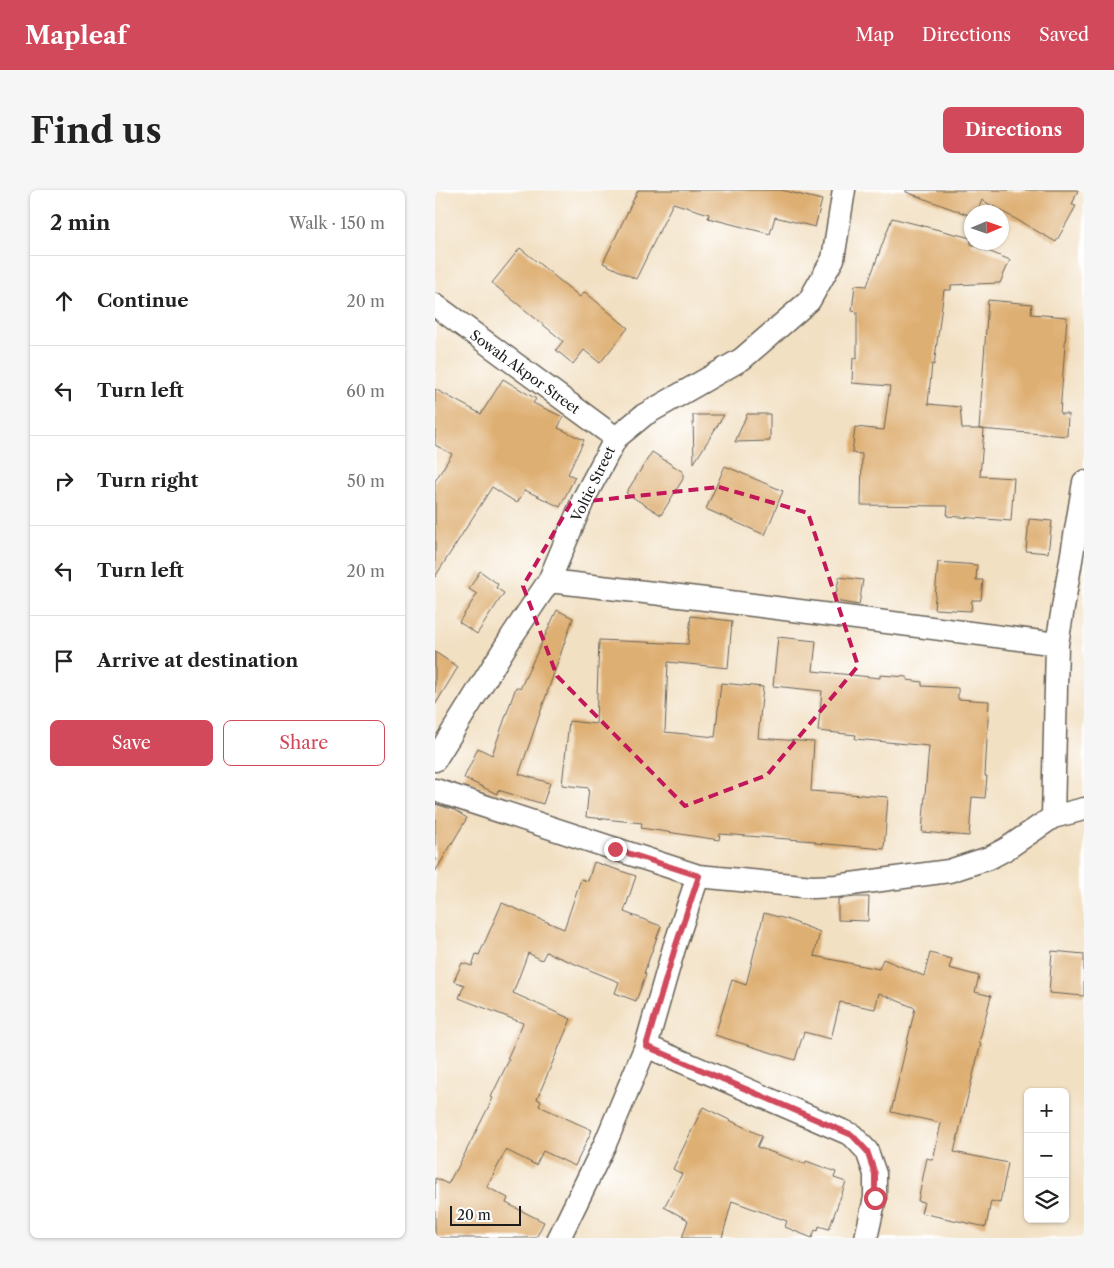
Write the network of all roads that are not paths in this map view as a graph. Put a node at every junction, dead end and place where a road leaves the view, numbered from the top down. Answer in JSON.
{"nodes":[{"id":1,"x":844,"y":190,"type":"edge"},
{"id":2,"x":435,"y":305,"type":"edge"},
{"id":3,"x":616,"y":438,"type":"junction"},
{"id":4,"x":1084,"y":482,"type":"edge"},
{"id":5,"x":549,"y":581,"type":"junction"},
{"id":6,"x":1057,"y":644,"type":"junction"},
{"id":7,"x":435,"y":760,"type":"edge"},
{"id":8,"x":435,"y":790,"type":"edge"},
{"id":9,"x":1084,"y":809,"type":"edge"},
{"id":10,"x":1053,"y":816,"type":"junction"},
{"id":11,"x":699,"y":876,"type":"junction"},
{"id":12,"x":646,"y":1046,"type":"junction"},
{"id":13,"x":559,"y":1238,"type":"edge"},
{"id":14,"x":866,"y":1238,"type":"edge"}],
"edges":[{"from":1,"to":3,"type":"street","name":"Voltic Street"},
{"from":2,"to":3,"type":"street","name":"Sowah Akpor Street"},
{"from":3,"to":5,"type":"street","name":"Voltic Street"},
{"from":4,"to":6,"type":"street"},
{"from":5,"to":6,"type":"street"},
{"from":5,"to":7,"type":"street","name":"Voltic Street"},
{"from":6,"to":10,"type":"street"},
{"from":8,"to":11,"type":"street"},
{"from":9,"to":10,"type":"street"},
{"from":10,"to":11,"type":"street"},
{"from":11,"to":12,"type":"street"},
{"from":12,"to":13,"type":"street"},
{"from":12,"to":14,"type":"street"}]}
